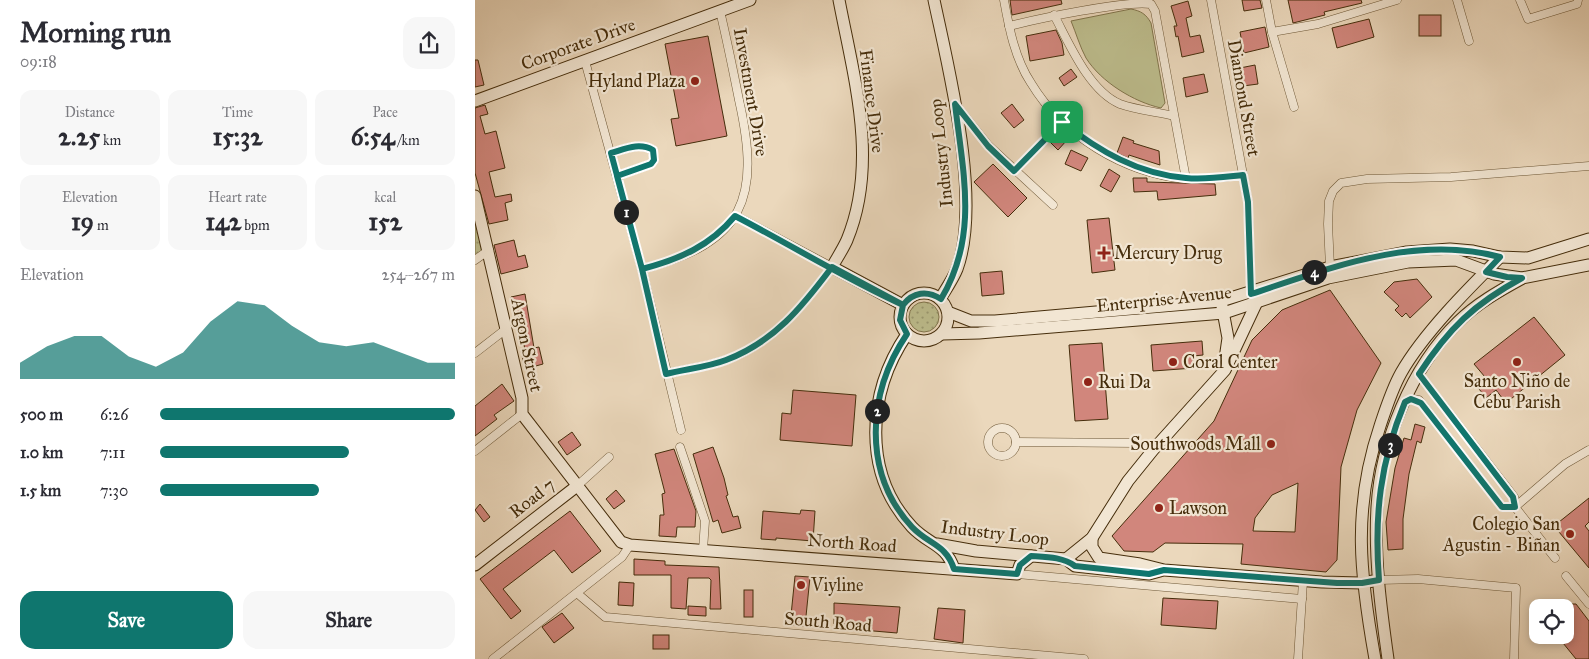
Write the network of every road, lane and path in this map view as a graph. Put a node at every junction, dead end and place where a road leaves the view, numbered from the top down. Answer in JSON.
{"nodes":[{"id":1,"x":750,"y":0,"type":"edge"},
{"id":2,"x":839,"y":0,"type":"edge"},
{"id":3,"x":934,"y":0,"type":"edge"},
{"id":4,"x":1004,"y":0,"type":"edge"},
{"id":5,"x":1211,"y":0,"type":"edge"},
{"id":6,"x":1266,"y":0,"type":"edge"},
{"id":7,"x":1397,"y":0,"type":"edge"},
{"id":8,"x":1457,"y":0,"type":"edge"},
{"id":9,"x":1520,"y":0,"type":"edge"},
{"id":10,"x":1577,"y":2,"type":"edge"},
{"id":11,"x":720,"y":10,"type":"junction"},
{"id":12,"x":1054,"y":15,"type":"junction"},
{"id":13,"x":1009,"y":26,"type":"junction"},
{"id":14,"x":1272,"y":32,"type":"junction"},
{"id":15,"x":1469,"y":41,"type":"dead end"},
{"id":16,"x":585,"y":61,"type":"junction"},
{"id":17,"x":475,"y":101,"type":"edge"},
{"id":18,"x":955,"y":104,"type":"junction"},
{"id":19,"x":1294,"y":106,"type":"dead end"},
{"id":20,"x":1174,"y":116,"type":"junction"},
{"id":21,"x":1062,"y":122,"type":"junction"},
{"id":22,"x":611,"y":153,"type":"junction"},
{"id":23,"x":1589,"y":166,"type":"edge"},
{"id":24,"x":1014,"y":171,"type":"junction"},
{"id":25,"x":1243,"y":175,"type":"junction"},
{"id":26,"x":617,"y":176,"type":"junction"},
{"id":27,"x":1186,"y":178,"type":"junction"},
{"id":28,"x":475,"y":196,"type":"edge"},
{"id":29,"x":1053,"y":205,"type":"dead end"},
{"id":30,"x":735,"y":216,"type":"junction"},
{"id":31,"x":1589,"y":239,"type":"edge"},
{"id":32,"x":489,"y":250,"type":"junction"},
{"id":33,"x":1500,"y":257,"type":"junction"},
{"id":34,"x":475,"y":260,"type":"edge"},
{"id":35,"x":1589,"y":265,"type":"edge"},
{"id":36,"x":832,"y":267,"type":"junction"},
{"id":37,"x":1330,"y":267,"type":"junction"},
{"id":38,"x":642,"y":269,"type":"junction"},
{"id":39,"x":1486,"y":272,"type":"junction"},
{"id":40,"x":1522,"y":278,"type":"junction"},
{"id":41,"x":941,"y":299,"type":"junction"},
{"id":42,"x":1253,"y":299,"type":"junction"},
{"id":43,"x":1221,"y":301,"type":"junction"},
{"id":44,"x":903,"y":305,"type":"junction"},
{"id":45,"x":948,"y":312,"type":"junction"},
{"id":46,"x":1224,"y":313,"type":"junction"},
{"id":47,"x":506,"y":328,"type":"junction"},
{"id":48,"x":907,"y":334,"type":"junction"},
{"id":49,"x":942,"y":334,"type":"junction"},
{"id":50,"x":475,"y":353,"type":"edge"},
{"id":51,"x":666,"y":374,"type":"junction"},
{"id":52,"x":1419,"y":374,"type":"junction"},
{"id":53,"x":1221,"y":375,"type":"junction"},
{"id":54,"x":1405,"y":402,"type":"junction"},
{"id":55,"x":522,"y":414,"type":"junction"},
{"id":56,"x":681,"y":430,"type":"dead end"},
{"id":57,"x":1016,"y":442,"type":"dead end"},
{"id":58,"x":680,"y":448,"type":"dead end"},
{"id":59,"x":475,"y":450,"type":"edge"},
{"id":60,"x":1153,"y":450,"type":"junction"},
{"id":61,"x":1589,"y":450,"type":"edge"},
{"id":62,"x":609,"y":457,"type":"dead end"},
{"id":63,"x":577,"y":486,"type":"junction"},
{"id":64,"x":1515,"y":507,"type":"junction"},
{"id":65,"x":1092,"y":538,"type":"junction"},
{"id":66,"x":932,"y":543,"type":"junction"},
{"id":67,"x":630,"y":545,"type":"junction"},
{"id":68,"x":703,"y":550,"type":"junction"},
{"id":69,"x":1031,"y":556,"type":"junction"},
{"id":70,"x":1555,"y":558,"type":"dead end"},
{"id":71,"x":1066,"y":559,"type":"junction"},
{"id":72,"x":475,"y":565,"type":"edge"},
{"id":73,"x":954,"y":569,"type":"junction"},
{"id":74,"x":1164,"y":570,"type":"junction"},
{"id":75,"x":1017,"y":574,"type":"junction"},
{"id":76,"x":1566,"y":576,"type":"dead end"},
{"id":77,"x":1379,"y":580,"type":"junction"},
{"id":78,"x":1303,"y":581,"type":"junction"},
{"id":79,"x":1362,"y":583,"type":"junction"},
{"id":80,"x":578,"y":594,"type":"junction"},
{"id":81,"x":1302,"y":599,"type":"junction"},
{"id":82,"x":1589,"y":604,"type":"edge"},
{"id":83,"x":493,"y":659,"type":"edge"},
{"id":84,"x":1084,"y":659,"type":"edge"},
{"id":85,"x":1298,"y":659,"type":"edge"},
{"id":86,"x":1375,"y":659,"type":"edge"},
{"id":87,"x":1388,"y":659,"type":"edge"},
{"id":88,"x":1514,"y":659,"type":"edge"}],
"edges":[{"from":1,"to":11,"type":"street","name":"Corporate Drive"},
{"from":2,"to":36,"type":"street","name":"Finance Drive"},
{"from":3,"to":18,"type":"street","name":"Industry Loop"},
{"from":4,"to":13,"type":"street"},
{"from":5,"to":25,"type":"street","name":"Diamond Street"},
{"from":6,"to":14,"type":"street"},
{"from":7,"to":14,"type":"street"},
{"from":8,"to":15,"type":"street"},
{"from":9,"to":10,"type":"street"},
{"from":11,"to":16,"type":"street","name":"Corporate Drive"},
{"from":11,"to":30,"type":"street","name":"Investment Drive"},
{"from":12,"to":13,"type":"street"},
{"from":12,"to":20,"type":"street"},
{"from":12,"to":20,"type":"street"},
{"from":13,"to":21,"type":"street"},
{"from":14,"to":19,"type":"street"},
{"from":16,"to":17,"type":"street","name":"Corporate Drive"},
{"from":16,"to":22,"type":"street"},
{"from":18,"to":24,"type":"street"},
{"from":18,"to":41,"type":"street","name":"Industry Loop"},
{"from":20,"to":27,"type":"street"},
{"from":21,"to":24,"type":"street"},
{"from":21,"to":27,"type":"street"},
{"from":22,"to":26,"type":"street"},
{"from":22,"to":26,"type":"street"},
{"from":23,"to":37,"type":"street"},
{"from":24,"to":29,"type":"street"},
{"from":25,"to":27,"type":"street"},
{"from":25,"to":42,"type":"street","name":"Diamond Street"},
{"from":26,"to":38,"type":"street"},
{"from":28,"to":32,"type":"street","name":"Argon Street"},
{"from":30,"to":36,"type":"street"},
{"from":30,"to":38,"type":"street","name":"Investment Drive"},
{"from":31,"to":33,"type":"street","name":"Enterprise Avenue"},
{"from":32,"to":34,"type":"street"},
{"from":32,"to":47,"type":"street","name":"Argon Street"},
{"from":33,"to":37,"type":"street","name":"Enterprise Avenue"},
{"from":33,"to":39,"type":"street"},
{"from":35,"to":40,"type":"street","name":"Enterprise Avenue"},
{"from":36,"to":44,"type":"street"},
{"from":36,"to":51,"type":"street","name":"Finance Drive"},
{"from":37,"to":42,"type":"street","name":"Enterprise Avenue"},
{"from":38,"to":51,"type":"street"},
{"from":39,"to":40,"type":"street","name":"Enterprise Avenue"},
{"from":39,"to":42,"type":"street","name":"Enterprise Avenue"},
{"from":39,"to":79,"type":"street"},
{"from":40,"to":52,"type":"street"},
{"from":41,"to":44,"type":"street"},
{"from":41,"to":45,"type":"street"},
{"from":42,"to":43,"type":"street","name":"Enterprise Avenue"},
{"from":42,"to":46,"type":"street","name":"Enterprise Avenue"},
{"from":42,"to":53,"type":"street"},
{"from":43,"to":45,"type":"street","name":"Enterprise Avenue"},
{"from":43,"to":46,"type":"street"},
{"from":44,"to":48,"type":"street"},
{"from":45,"to":49,"type":"street"},
{"from":46,"to":49,"type":"street","name":"Enterprise Avenue"},
{"from":46,"to":53,"type":"street"},
{"from":47,"to":50,"type":"street"},
{"from":47,"to":55,"type":"street","name":"Argon Street"},
{"from":48,"to":49,"type":"street"},
{"from":48,"to":66,"type":"street","name":"Industry Loop"},
{"from":51,"to":56,"type":"street"},
{"from":52,"to":54,"type":"street"},
{"from":52,"to":64,"type":"street"},
{"from":53,"to":60,"type":"street"},
{"from":54,"to":64,"type":"street"},
{"from":54,"to":77,"type":"street"},
{"from":55,"to":59,"type":"street"},
{"from":55,"to":63,"type":"street","name":"Argon Street"},
{"from":57,"to":60,"type":"street"},
{"from":58,"to":68,"type":"street"},
{"from":60,"to":65,"type":"street"},
{"from":61,"to":64,"type":"street"},
{"from":62,"to":63,"type":"street","name":"Road 7"},
{"from":63,"to":67,"type":"street"},
{"from":63,"to":72,"type":"street","name":"Road 7"},
{"from":64,"to":70,"type":"street"},
{"from":65,"to":71,"type":"street"},
{"from":65,"to":74,"type":"street","name":"Industry Loop"},
{"from":66,"to":69,"type":"street","name":"Industry Loop"},
{"from":66,"to":73,"type":"street"},
{"from":67,"to":68,"type":"street","name":"North Road"},
{"from":67,"to":80,"type":"street"},
{"from":68,"to":73,"type":"street","name":"North Road"},
{"from":69,"to":71,"type":"street","name":"Industry Loop"},
{"from":69,"to":75,"type":"street"},
{"from":71,"to":74,"type":"street","name":"Industry Loop"},
{"from":73,"to":75,"type":"street","name":"North Road"},
{"from":74,"to":78,"type":"street","name":"Industry Loop"},
{"from":75,"to":81,"type":"street","name":"North Road"},
{"from":76,"to":82,"type":"street"},
{"from":77,"to":79,"type":"street","name":"Industry Loop"},
{"from":77,"to":87,"type":"street"},
{"from":77,"to":88,"type":"street"},
{"from":78,"to":79,"type":"street","name":"Industry Loop"},
{"from":78,"to":81,"type":"street"},
{"from":79,"to":86,"type":"street"},
{"from":80,"to":83,"type":"street"},
{"from":80,"to":84,"type":"street","name":"South Road"},
{"from":81,"to":85,"type":"street"}]}
